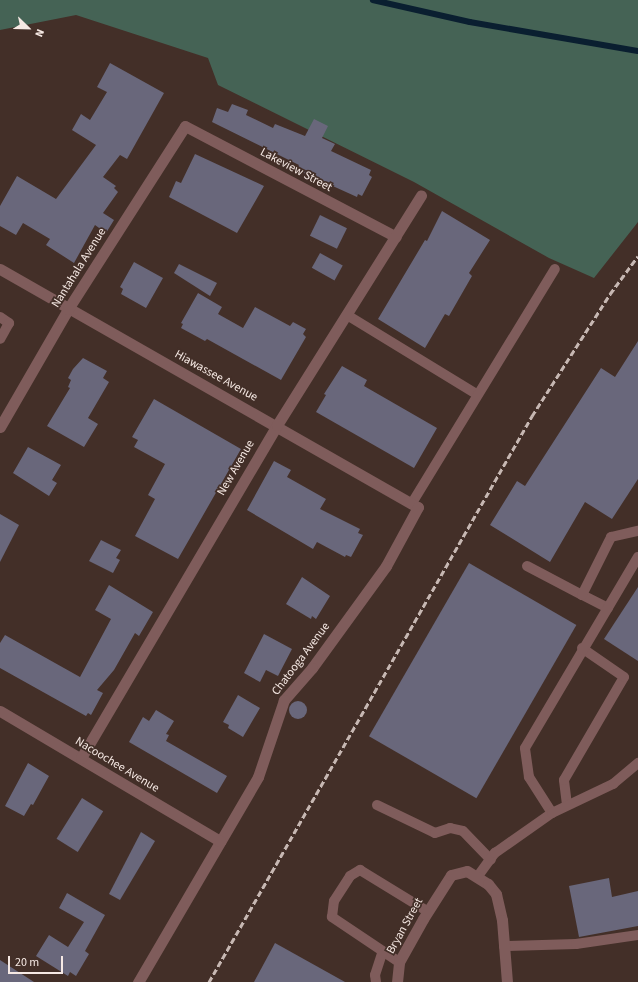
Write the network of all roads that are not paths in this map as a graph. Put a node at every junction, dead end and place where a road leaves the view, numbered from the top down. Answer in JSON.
{"nodes":[{"id":1,"x":185,"y":126,"type":"joint"},
{"id":2,"x":421,"y":195,"type":"dead end"},
{"id":3,"x":396,"y":237,"type":"junction"},
{"id":4,"x":0,"y":269,"type":"edge"},
{"id":5,"x":555,"y":269,"type":"dead end"},
{"id":6,"x":68,"y":309,"type":"junction"},
{"id":7,"x":347,"y":314,"type":"junction"},
{"id":8,"x":0,"y":317,"type":"edge"},
{"id":9,"x":0,"y":339,"type":"edge"},
{"id":10,"x":478,"y":395,"type":"junction"},
{"id":11,"x":277,"y":425,"type":"junction"},
{"id":12,"x":0,"y":427,"type":"edge"},
{"id":13,"x":415,"y":505,"type":"junction"},
{"id":14,"x":638,"y":531,"type":"edge"},
{"id":15,"x":638,"y":557,"type":"edge"},
{"id":16,"x":527,"y":566,"type":"dead end"},
{"id":17,"x":582,"y":594,"type":"junction"},
{"id":18,"x":608,"y":608,"type":"junction"},
{"id":19,"x":582,"y":648,"type":"junction"},
{"id":20,"x":0,"y":711,"type":"edge"},
{"id":21,"x":81,"y":758,"type":"junction"},
{"id":22,"x":638,"y":763,"type":"edge"},
{"id":23,"x":377,"y":805,"type":"dead end"},
{"id":24,"x":567,"y":806,"type":"junction"},
{"id":25,"x":552,"y":813,"type":"junction"},
{"id":26,"x":220,"y":841,"type":"junction"},
{"id":27,"x":491,"y":860,"type":"junction"},
{"id":28,"x":478,"y":876,"type":"junction"},
{"id":29,"x":427,"y":911,"type":"junction"},
{"id":30,"x":638,"y":935,"type":"edge"},
{"id":31,"x":504,"y":946,"type":"junction"},
{"id":32,"x":383,"y":951,"type":"junction"},
{"id":33,"x":399,"y":962,"type":"junction"},
{"id":34,"x":138,"y":982,"type":"edge"},
{"id":35,"x":376,"y":982,"type":"edge"},
{"id":36,"x":397,"y":982,"type":"edge"},
{"id":37,"x":507,"y":982,"type":"edge"}],
"edges":[{"from":1,"to":3,"type":"street","name":"Lakeview Street"},
{"from":1,"to":6,"type":"street","name":"Nantahala Avenue"},
{"from":2,"to":3,"type":"street","name":"New Avenue"},
{"from":3,"to":7,"type":"street","name":"New Avenue"},
{"from":4,"to":6,"type":"street","name":"Hiawassee Avenue"},
{"from":5,"to":10,"type":"lane"},
{"from":6,"to":11,"type":"street","name":"Hiawassee Avenue"},
{"from":6,"to":12,"type":"street","name":"Nantahala Avenue"},
{"from":7,"to":10,"type":"lane"},
{"from":7,"to":11,"type":"street","name":"New Avenue"},
{"from":8,"to":9,"type":"lane"},
{"from":10,"to":13,"type":"lane"},
{"from":11,"to":13,"type":"street","name":"Hiawassee Avenue"},
{"from":11,"to":21,"type":"street","name":"New Avenue"},
{"from":13,"to":26,"type":"street","name":"Chatooga Avenue"},
{"from":14,"to":17,"type":"lane"},
{"from":15,"to":18,"type":"lane"},
{"from":16,"to":17,"type":"lane"},
{"from":17,"to":18,"type":"lane"},
{"from":18,"to":19,"type":"lane"},
{"from":19,"to":24,"type":"lane"},
{"from":19,"to":25,"type":"lane"},
{"from":20,"to":21,"type":"street","name":"Nacoochee Avenue"},
{"from":21,"to":26,"type":"street","name":"Nacoochee Avenue"},
{"from":22,"to":24,"type":"lane"},
{"from":23,"to":27,"type":"lane"},
{"from":24,"to":25,"type":"lane"},
{"from":25,"to":27,"type":"lane"},
{"from":26,"to":34,"type":"street","name":"Chatooga Avenue"},
{"from":27,"to":28,"type":"lane"},
{"from":28,"to":29,"type":"street","name":"Bryan Street"},
{"from":28,"to":31,"type":"street"},
{"from":29,"to":32,"type":"lane"},
{"from":29,"to":33,"type":"street","name":"Bryan Street"},
{"from":30,"to":31,"type":"lane"},
{"from":31,"to":37,"type":"street"},
{"from":32,"to":33,"type":"lane"},
{"from":32,"to":35,"type":"lane"},
{"from":33,"to":36,"type":"street","name":"Bryan Street"}]}
